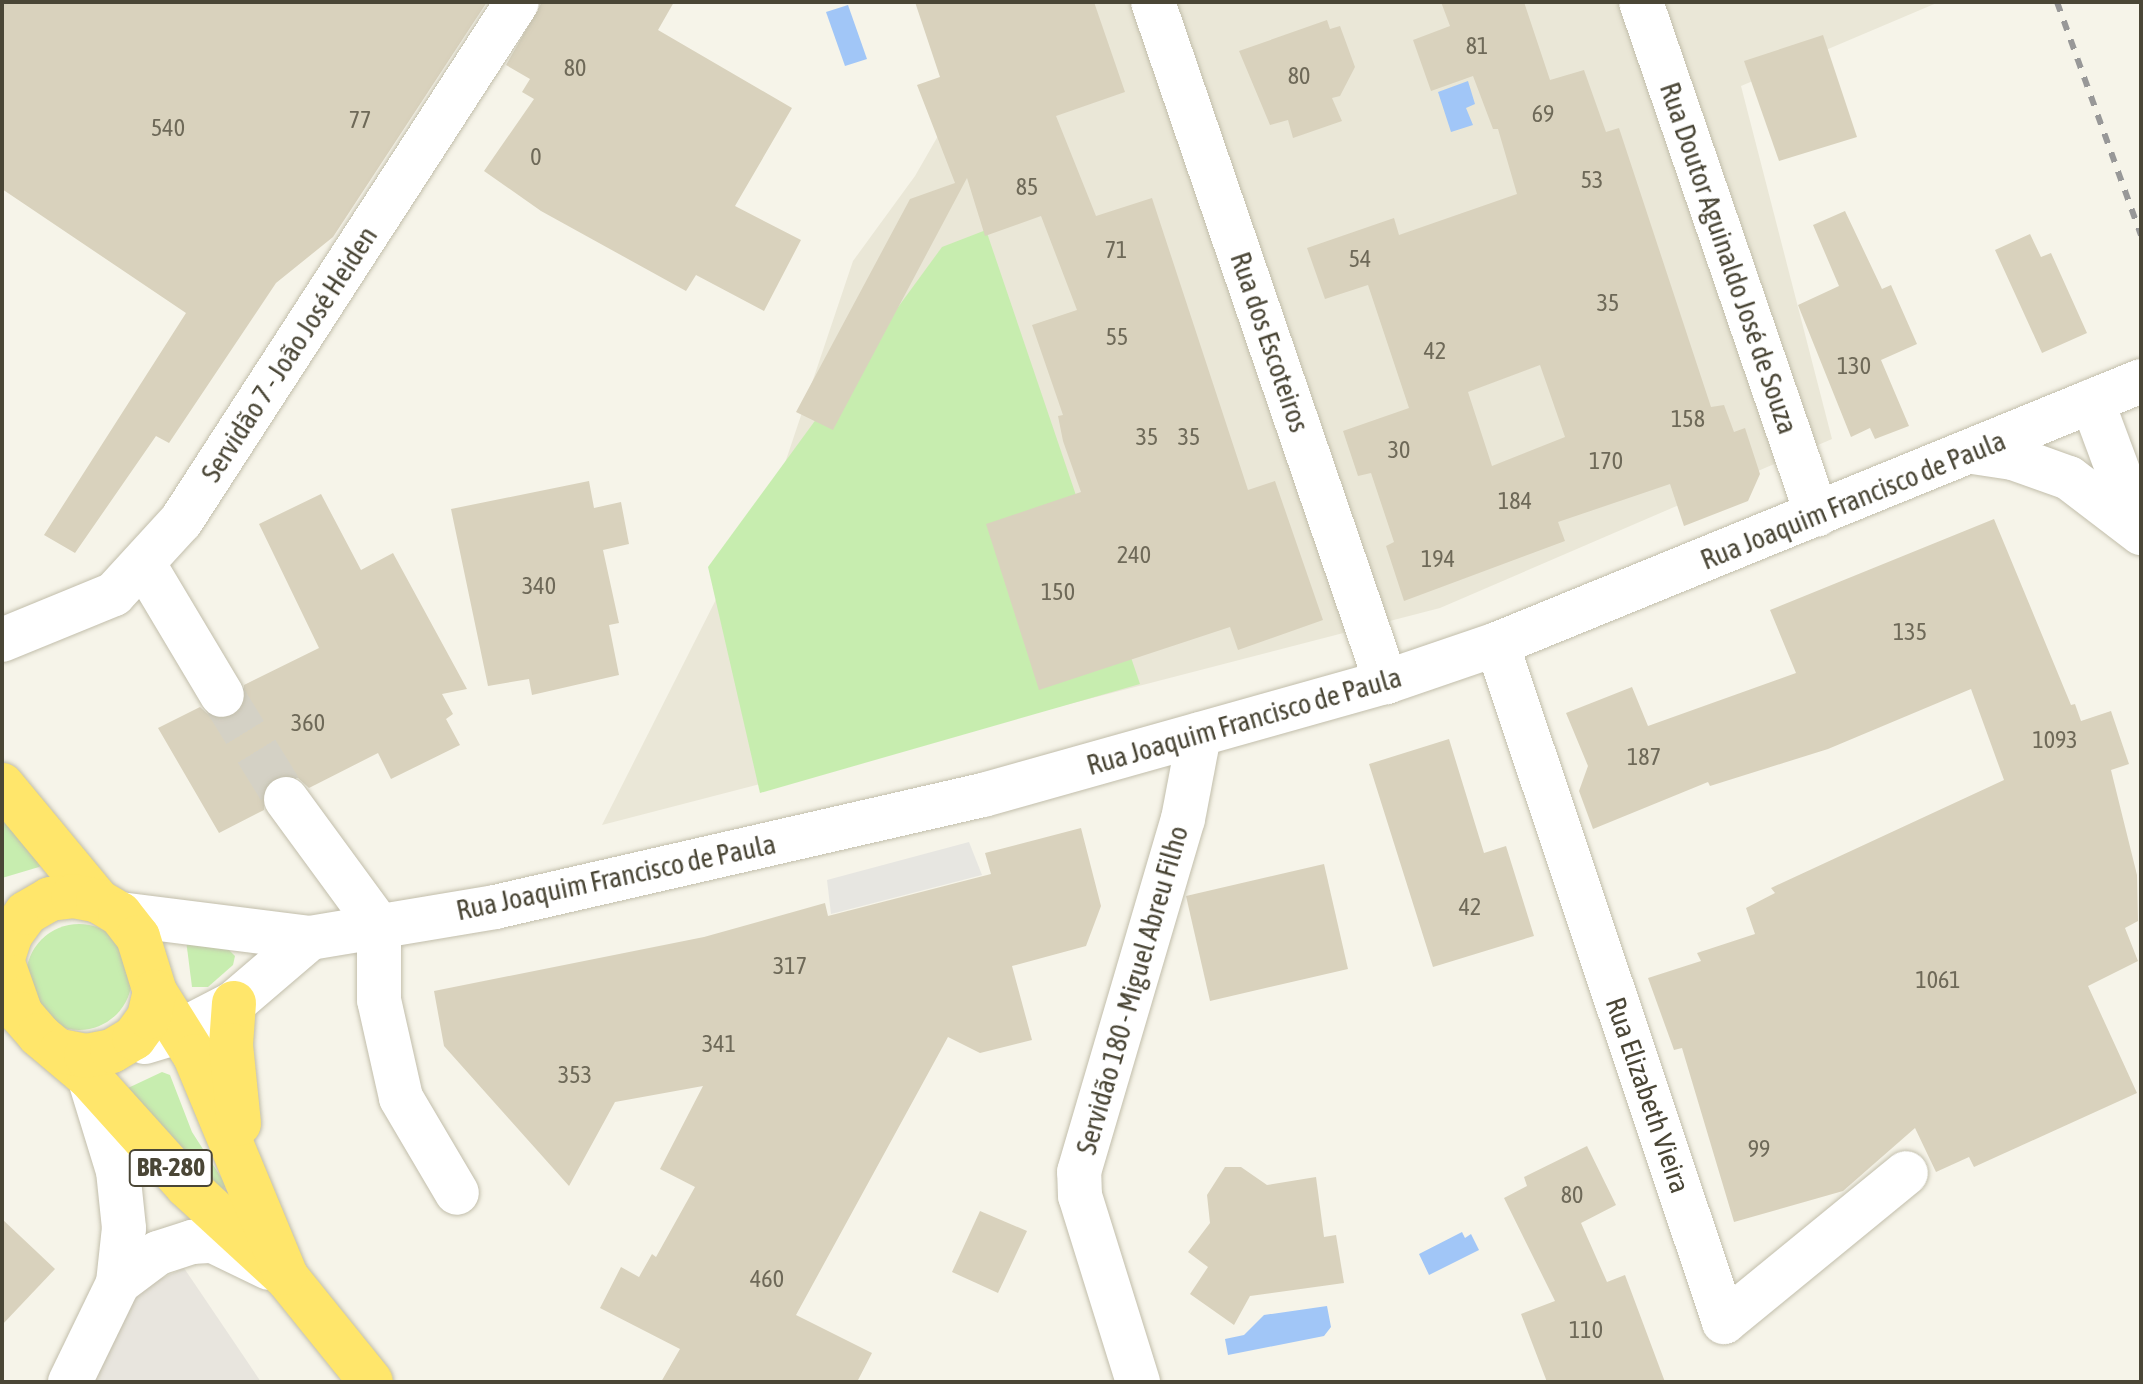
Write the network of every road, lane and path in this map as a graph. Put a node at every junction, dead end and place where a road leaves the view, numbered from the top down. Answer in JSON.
{"nodes":[{"id":1,"x":517,"y":2,"type":"edge"},
{"id":2,"x":1153,"y":2,"type":"edge"},
{"id":3,"x":1641,"y":2,"type":"edge"},
{"id":4,"x":2141,"y":381,"type":"edge"},
{"id":5,"x":2092,"y":401,"type":"junction"},
{"id":6,"x":1973,"y":452,"type":"junction"},
{"id":7,"x":1817,"y":515,"type":"junction"},
{"id":8,"x":2141,"y":532,"type":"edge"},
{"id":9,"x":145,"y":566,"type":"junction"},
{"id":10,"x":2,"y":640,"type":"edge"},
{"id":11,"x":1497,"y":644,"type":"junction"},
{"id":12,"x":1386,"y":682,"type":"junction"},
{"id":13,"x":222,"y":695,"type":"tunnel mouth"},
{"id":14,"x":1199,"y":735,"type":"junction"},
{"id":15,"x":2,"y":785,"type":"edge"},
{"id":16,"x":286,"y":799,"type":"tunnel mouth"},
{"id":17,"x":109,"y":907,"type":"junction"},
{"id":18,"x":379,"y":926,"type":"junction"},
{"id":19,"x":310,"y":938,"type":"junction"},
{"id":20,"x":2,"y":960,"type":"edge"},
{"id":21,"x":155,"y":992,"type":"junction"},
{"id":22,"x":234,"y":1003,"type":"junction"},
{"id":23,"x":180,"y":1031,"type":"junction"},
{"id":24,"x":87,"y":1060,"type":"junction"},
{"id":25,"x":243,"y":1162,"type":"junction"},
{"id":26,"x":1906,"y":1173,"type":"dead end"},
{"id":27,"x":457,"y":1193,"type":"dead end"},
{"id":28,"x":288,"y":1279,"type":"junction"},
{"id":29,"x":118,"y":1283,"type":"junction"},
{"id":30,"x":70,"y":1382,"type":"edge"},
{"id":31,"x":371,"y":1382,"type":"edge"},
{"id":32,"x":1138,"y":1382,"type":"edge"}],
"edges":[{"from":1,"to":9,"type":"street","name":"Servidão 7 - João José Heiden"},
{"from":2,"to":12,"type":"street","name":"Rua dos Escoteiros"},
{"from":3,"to":7,"type":"street","name":"Rua Doutor Aguinaldo José de Souza"},
{"from":4,"to":5,"type":"street","name":"Rua Joaquim Francisco de Paula"},
{"from":5,"to":6,"type":"street","name":"Rua Joaquim Francisco de Paula"},
{"from":5,"to":8,"type":"street"},
{"from":6,"to":7,"type":"street","name":"Rua Joaquim Francisco de Paula"},
{"from":6,"to":8,"type":"street"},
{"from":7,"to":11,"type":"street","name":"Rua Joaquim Francisco de Paula"},
{"from":9,"to":10,"type":"street","name":"Servidão 7 - João José Heiden"},
{"from":9,"to":13,"type":"street"},
{"from":11,"to":12,"type":"street","name":"Rua Joaquim Francisco de Paula"},
{"from":11,"to":26,"type":"street","name":"Rua Elizabeth Vieira"},
{"from":12,"to":14,"type":"street","name":"Rua Joaquim Francisco de Paula"},
{"from":14,"to":18,"type":"street","name":"Rua Joaquim Francisco de Paula"},
{"from":14,"to":32,"type":"street","name":"Servidão 180 - Miguel Abreu Filho"},
{"from":15,"to":17,"type":"highway"},
{"from":16,"to":18,"type":"street"},
{"from":17,"to":19,"type":"street","name":"Rua Joaquim Francisco de Paula"},
{"from":17,"to":20,"type":"highway"},
{"from":17,"to":21,"type":"highway"},
{"from":18,"to":19,"type":"street","name":"Rua Joaquim Francisco de Paula"},
{"from":18,"to":27,"type":"street"},
{"from":19,"to":22,"type":"street"},
{"from":20,"to":24,"type":"highway"},
{"from":21,"to":23,"type":"highway","number":"BR-280"},
{"from":21,"to":24,"type":"highway"},
{"from":22,"to":23,"type":"street"},
{"from":22,"to":25,"type":"highway"},
{"from":23,"to":24,"type":"street"},
{"from":23,"to":25,"type":"highway","number":"BR-280"},
{"from":24,"to":28,"type":"highway","number":"BR-280"},
{"from":24,"to":29,"type":"street"},
{"from":25,"to":28,"type":"highway","number":"BR-280"},
{"from":28,"to":29,"type":"street"},
{"from":28,"to":31,"type":"highway","number":"BR-280"},
{"from":29,"to":30,"type":"street"}]}
